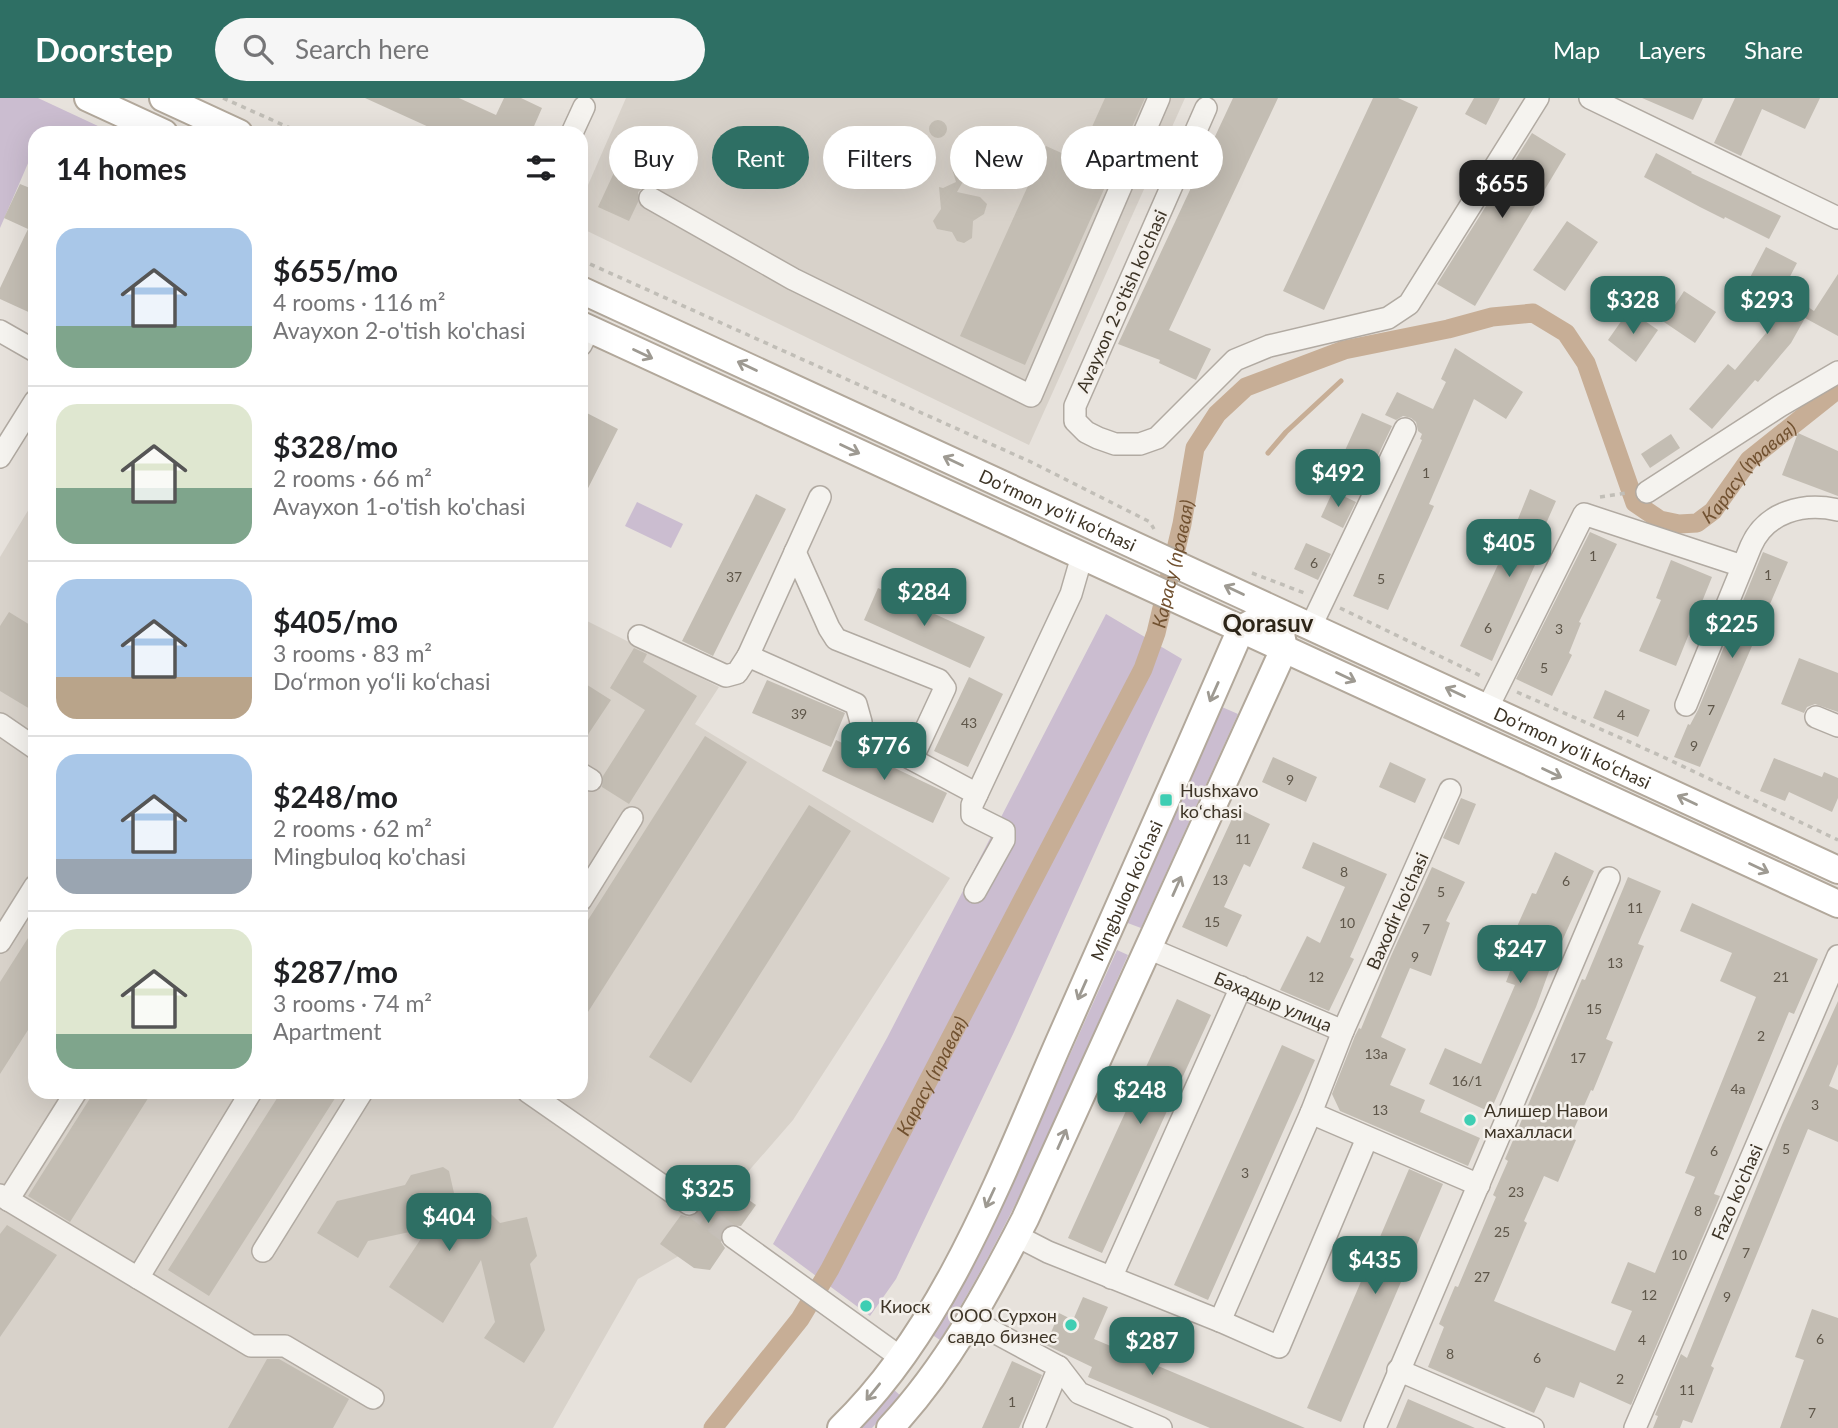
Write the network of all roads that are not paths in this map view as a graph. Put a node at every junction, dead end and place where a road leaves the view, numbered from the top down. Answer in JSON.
{"nodes":[{"id":1,"x":88,"y":98,"type":"edge"},
{"id":2,"x":163,"y":98,"type":"edge"},
{"id":3,"x":1159,"y":98,"type":"edge"},
{"id":4,"x":1538,"y":98,"type":"edge"},
{"id":5,"x":1600,"y":100,"type":"edge"},
{"id":6,"x":580,"y":101,"type":"edge"},
{"id":7,"x":1206,"y":108,"type":"dead end"},
{"id":8,"x":149,"y":126,"type":"edge"},
{"id":9,"x":224,"y":126,"type":"edge"},
{"id":10,"x":574,"y":126,"type":"edge"},
{"id":11,"x":650,"y":198,"type":"dead end"},
{"id":12,"x":1838,"y":218,"type":"edge"},
{"id":13,"x":588,"y":293,"type":"edge"},
{"id":14,"x":588,"y":335,"type":"edge"},
{"id":15,"x":1838,"y":372,"type":"edge"},
{"id":16,"x":28,"y":412,"type":"edge"},
{"id":17,"x":1405,"y":429,"type":"dead end"},
{"id":18,"x":0,"y":457,"type":"edge"},
{"id":19,"x":1641,"y":492,"type":"road end"},
{"id":20,"x":820,"y":497,"type":"dead end"},
{"id":21,"x":1838,"y":510,"type":"edge"},
{"id":22,"x":795,"y":552,"type":"junction"},
{"id":23,"x":1082,"y":556,"type":"junction"},
{"id":24,"x":1742,"y":566,"type":"junction"},
{"id":25,"x":1276,"y":609,"type":"junction"},
{"id":26,"x":1311,"y":626,"type":"junction"},
{"id":27,"x":1241,"y":629,"type":"junction"},
{"id":28,"x":639,"y":636,"type":"dead end"},
{"id":29,"x":1284,"y":649,"type":"junction"},
{"id":30,"x":748,"y":656,"type":"junction"},
{"id":31,"x":1494,"y":696,"type":"junction"},
{"id":32,"x":1686,"y":705,"type":"dead end"},
{"id":33,"x":1816,"y":718,"type":"dead end"},
{"id":34,"x":0,"y":723,"type":"edge"},
{"id":35,"x":1838,"y":726,"type":"edge"},
{"id":36,"x":28,"y":743,"type":"edge"},
{"id":37,"x":912,"y":759,"type":"junction"},
{"id":38,"x":1450,"y":790,"type":"dead end"},
{"id":39,"x":977,"y":794,"type":"junction"},
{"id":40,"x":632,"y":818,"type":"dead end"},
{"id":41,"x":1838,"y":870,"type":"edge"},
{"id":42,"x":1609,"y":878,"type":"dead end"},
{"id":43,"x":588,"y":889,"type":"edge"},
{"id":44,"x":975,"y":892,"type":"dead end"},
{"id":45,"x":28,"y":897,"type":"edge"},
{"id":46,"x":1838,"y":904,"type":"edge"},
{"id":47,"x":1109,"y":930,"type":"junction"},
{"id":48,"x":0,"y":942,"type":"edge"},
{"id":49,"x":1148,"y":948,"type":"junction"},
{"id":50,"x":1838,"y":956,"type":"edge"},
{"id":51,"x":1241,"y":986,"type":"junction"},
{"id":52,"x":1343,"y":1031,"type":"junction"},
{"id":53,"x":71,"y":1099,"type":"edge"},
{"id":54,"x":247,"y":1099,"type":"edge"},
{"id":55,"x":358,"y":1099,"type":"edge"},
{"id":56,"x":538,"y":1099,"type":"edge"},
{"id":57,"x":1311,"y":1113,"type":"junction"},
{"id":58,"x":1365,"y":1143,"type":"dead end"},
{"id":59,"x":1479,"y":1185,"type":"junction"},
{"id":60,"x":4,"y":1197,"type":"edge"},
{"id":61,"x":689,"y":1204,"type":"tunnel mouth"},
{"id":62,"x":1017,"y":1236,"type":"junction"},
{"id":63,"x":733,"y":1237,"type":"tunnel mouth"},
{"id":64,"x":263,"y":1251,"type":"dead end"},
{"id":65,"x":138,"y":1278,"type":"junction"},
{"id":66,"x":1111,"y":1278,"type":"junction"},
{"id":67,"x":970,"y":1319,"type":"junction"},
{"id":68,"x":1220,"y":1321,"type":"junction"},
{"id":69,"x":900,"y":1357,"type":"junction"},
{"id":70,"x":1059,"y":1367,"type":"junction"},
{"id":71,"x":1398,"y":1370,"type":"junction"},
{"id":72,"x":932,"y":1378,"type":"junction"},
{"id":73,"x":373,"y":1398,"type":"dead end"},
{"id":74,"x":1138,"y":1423,"type":"edge"},
{"id":75,"x":841,"y":1428,"type":"edge"},
{"id":76,"x":890,"y":1428,"type":"edge"},
{"id":77,"x":1034,"y":1428,"type":"edge"},
{"id":78,"x":1161,"y":1428,"type":"edge"},
{"id":79,"x":1375,"y":1428,"type":"edge"},
{"id":80,"x":1533,"y":1428,"type":"edge"},
{"id":81,"x":1635,"y":1428,"type":"edge"}],
"edges":[{"from":1,"to":8,"type":"main road"},
{"from":2,"to":9,"type":"main road"},
{"from":3,"to":11,"type":"street"},
{"from":4,"to":7,"type":"street","name":"Avayxon 2-o'tish ko'chasi"},
{"from":5,"to":12,"type":"street"},
{"from":6,"to":10,"type":"street"},
{"from":25,"to":13,"type":"main road","name":"Do‘rmon yo‘li ko‘chasi","one_way":true},
{"from":14,"to":23,"type":"main road","name":"Do‘rmon yo‘li ko‘chasi","one_way":true},
{"from":15,"to":19,"type":"street"},
{"from":16,"to":18,"type":"street"},
{"from":17,"to":26,"type":"street"},
{"from":20,"to":22,"type":"street"},
{"from":21,"to":24,"type":"street"},
{"from":22,"to":30,"type":"street"},
{"from":22,"to":37,"type":"street"},
{"from":23,"to":27,"type":"main road","name":"Do‘rmon yo‘li ko‘chasi"},
{"from":23,"to":39,"type":"street"},
{"from":24,"to":31,"type":"street"},
{"from":24,"to":32,"type":"street"},
{"from":25,"to":26,"type":"main road","name":"Do‘rmon yo‘li ko‘chasi"},
{"from":25,"to":27,"type":"main road"},
{"from":25,"to":29,"type":"main road"},
{"from":31,"to":26,"type":"main road","name":"Do‘rmon yo‘li ko‘chasi","one_way":true},
{"from":27,"to":29,"type":"main road","name":"Do‘rmon yo‘li ko‘chasi"},
{"from":27,"to":47,"type":"main road","name":"Mingbuloq ko'chasi","one_way":true},
{"from":28,"to":30,"type":"street"},
{"from":29,"to":46,"type":"main road","name":"Do‘rmon yo‘li ko‘chasi","one_way":true},
{"from":49,"to":29,"type":"main road","one_way":true},
{"from":30,"to":37,"type":"street"},
{"from":41,"to":31,"type":"main road","name":"Do‘rmon yo‘li ko‘chasi","one_way":true},
{"from":33,"to":35,"type":"street"},
{"from":34,"to":36,"type":"street"},
{"from":37,"to":39,"type":"street"},
{"from":38,"to":52,"type":"street","name":"Baxodir ko'chasi"},
{"from":39,"to":44,"type":"street"},
{"from":40,"to":43,"type":"street"},
{"from":42,"to":59,"type":"street"},
{"from":45,"to":48,"type":"street"},
{"from":47,"to":49,"type":"main road"},
{"from":47,"to":69,"type":"main road","name":"Mingbuloq ko'chasi","one_way":true},
{"from":49,"to":51,"type":"street","name":"Бахадыр улица"},
{"from":62,"to":49,"type":"main road","one_way":true},
{"from":50,"to":81,"type":"street","name":"Fazo ko'chasi"},
{"from":51,"to":52,"type":"street","name":"Бахадыр улица"},
{"from":51,"to":66,"type":"street"},
{"from":52,"to":57,"type":"street","name":"Бахадыр улица"},
{"from":53,"to":60,"type":"street"},
{"from":54,"to":65,"type":"street"},
{"from":55,"to":64,"type":"street"},
{"from":56,"to":61,"type":"street"},
{"from":57,"to":59,"type":"street"},
{"from":57,"to":68,"type":"street","name":"Бахадыр улица"},
{"from":58,"to":68,"type":"street"},
{"from":59,"to":71,"type":"street"},
{"from":60,"to":65,"type":"street"},
{"from":62,"to":66,"type":"street"},
{"from":62,"to":67,"type":"main road"},
{"from":63,"to":69,"type":"street"},
{"from":65,"to":73,"type":"street"},
{"from":66,"to":68,"type":"street"},
{"from":67,"to":70,"type":"street"},
{"from":67,"to":72,"type":"main road"},
{"from":69,"to":72,"type":"main road"},
{"from":69,"to":75,"type":"main road","name":"Mingbuloq ko'chasi","one_way":true},
{"from":70,"to":74,"type":"street"},
{"from":70,"to":77,"type":"street"},
{"from":71,"to":79,"type":"street"},
{"from":71,"to":80,"type":"street"},
{"from":72,"to":76,"type":"main road"},
{"from":74,"to":78,"type":"street"}]}
